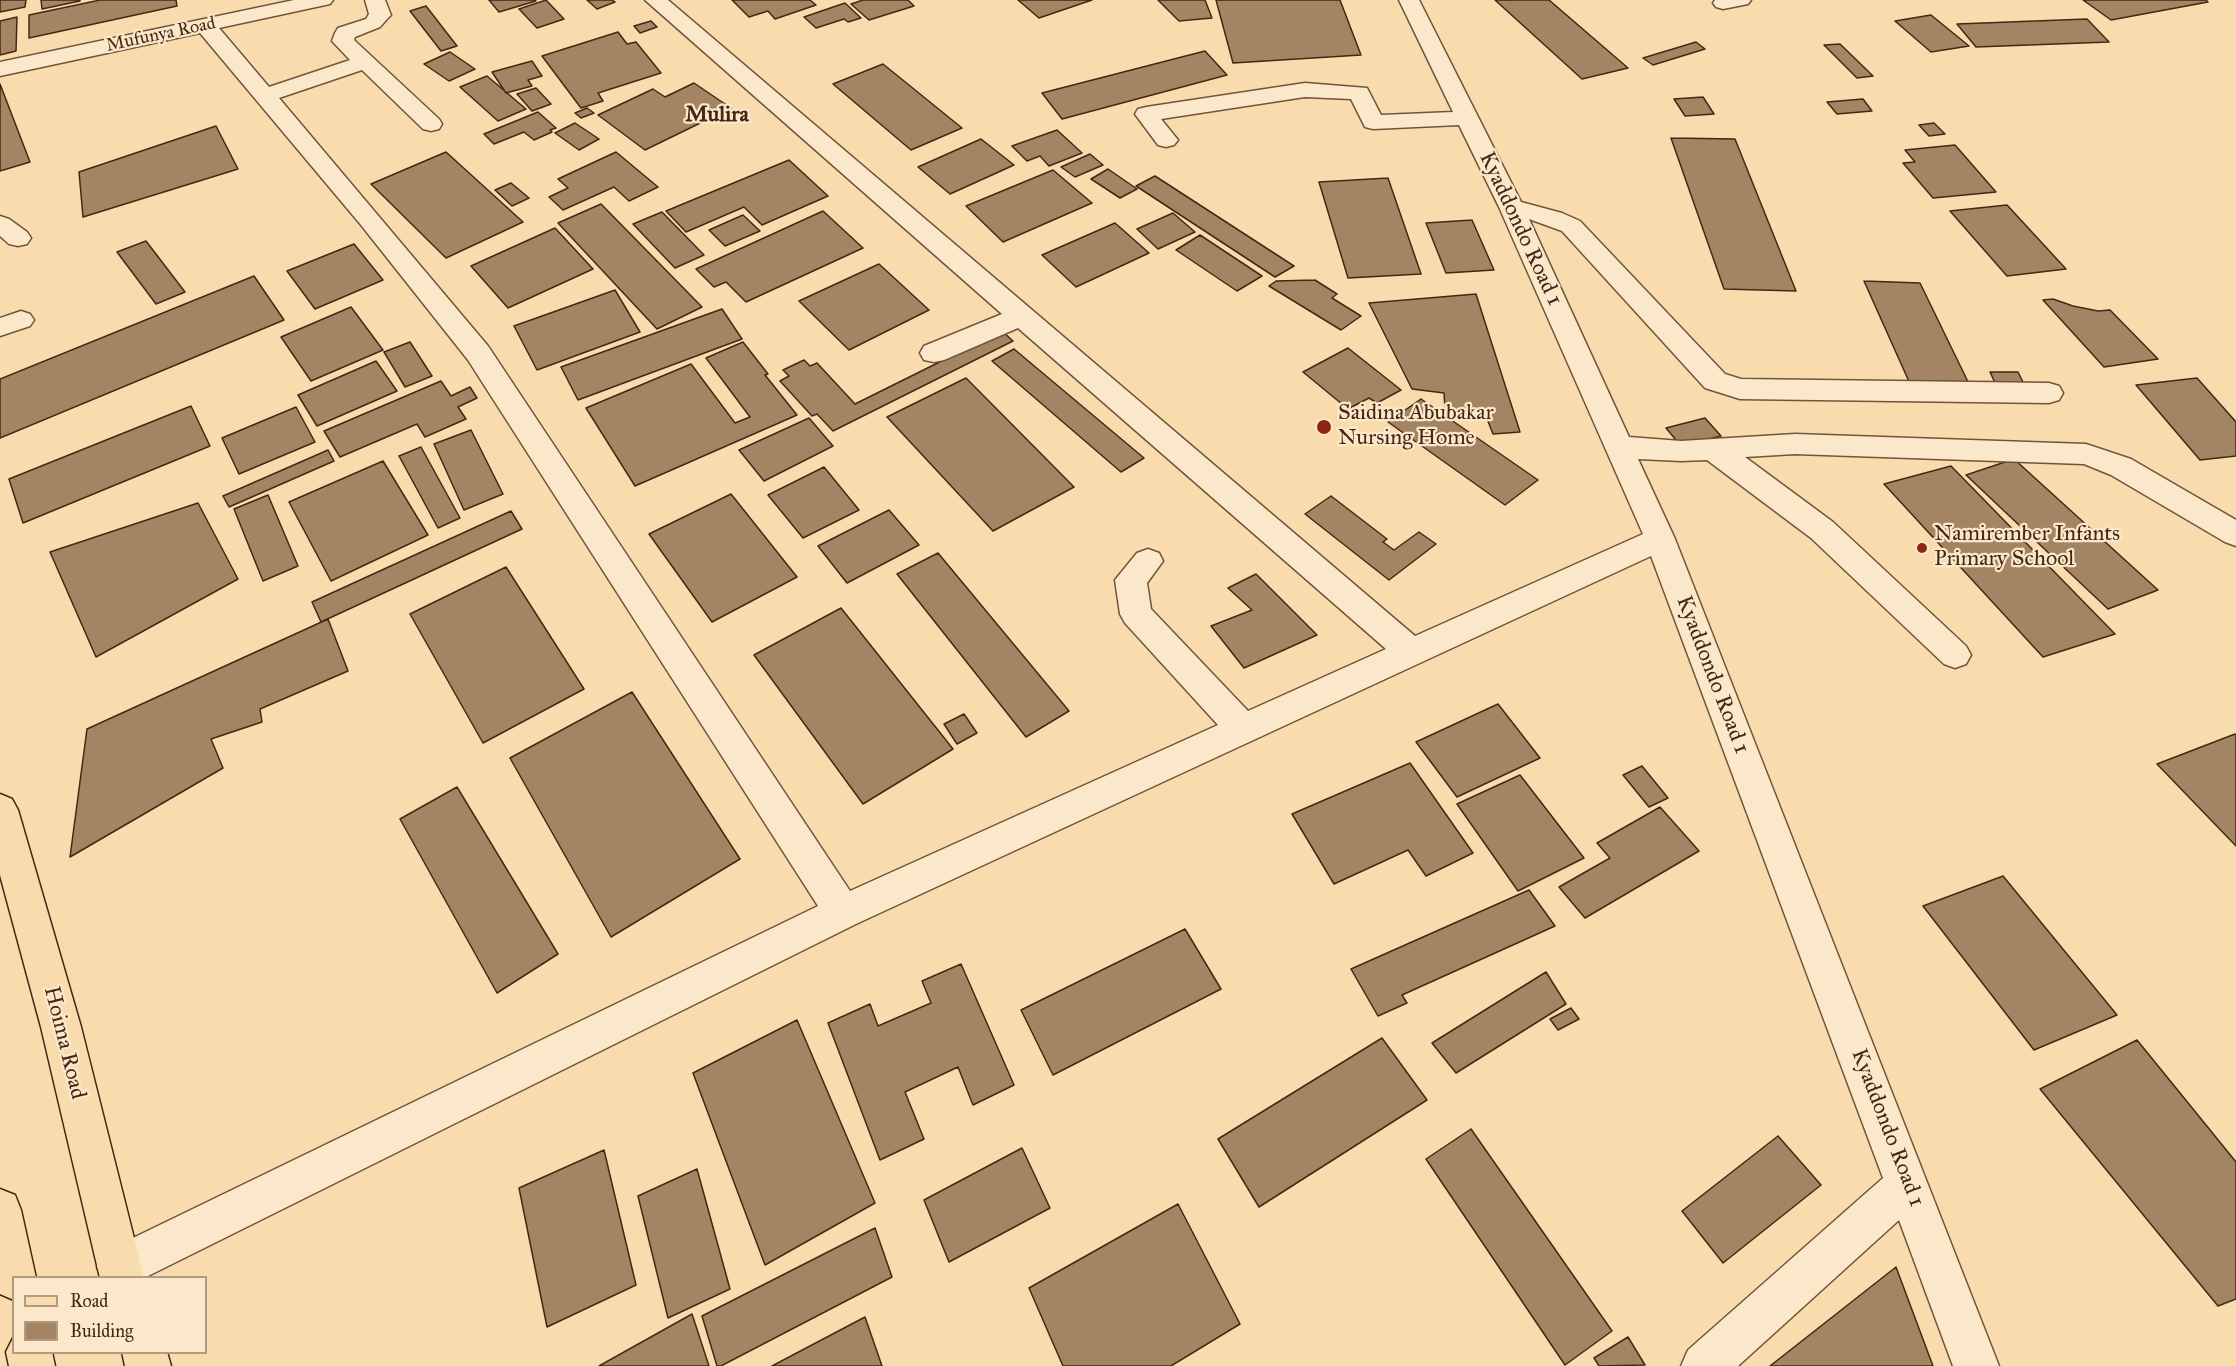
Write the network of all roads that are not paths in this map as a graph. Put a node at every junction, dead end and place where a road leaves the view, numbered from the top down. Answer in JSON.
{"nodes":[{"id":1,"x":323,"y":0,"type":"edge"},
{"id":2,"x":375,"y":0,"type":"edge"},
{"id":3,"x":655,"y":0,"type":"edge"},
{"id":4,"x":1409,"y":0,"type":"edge"},
{"id":5,"x":205,"y":25,"type":"junction"},
{"id":6,"x":365,"y":62,"type":"junction"},
{"id":7,"x":0,"y":69,"type":"edge"},
{"id":8,"x":264,"y":96,"type":"junction"},
{"id":9,"x":1468,"y":118,"type":"junction"},
{"id":10,"x":431,"y":124,"type":"dead end"},
{"id":11,"x":1167,"y":140,"type":"dead end"},
{"id":12,"x":1511,"y":207,"type":"junction"},
{"id":13,"x":1021,"y":316,"type":"junction"},
{"id":14,"x":934,"y":353,"type":"dead end"},
{"id":15,"x":2049,"y":393,"type":"dead end"},
{"id":16,"x":1619,"y":447,"type":"junction"},
{"id":17,"x":1714,"y":450,"type":"junction"},
{"id":18,"x":2236,"y":534,"type":"edge"},
{"id":19,"x":1660,"y":539,"type":"junction"},
{"id":20,"x":1148,"y":561,"type":"dead end"},
{"id":21,"x":1411,"y":652,"type":"junction"},
{"id":22,"x":1955,"y":655,"type":"dead end"},
{"id":23,"x":1244,"y":729,"type":"junction"},
{"id":24,"x":0,"y":810,"type":"edge"},
{"id":25,"x":843,"y":912,"type":"junction"},
{"id":26,"x":1908,"y":1184,"type":"junction"},
{"id":27,"x":0,"y":1210,"type":"edge"},
{"id":28,"x":121,"y":1272,"type":"edge"},
{"id":29,"x":14,"y":1276,"type":"edge"},
{"id":30,"x":1704,"y":1366,"type":"edge"},
{"id":31,"x":1976,"y":1366,"type":"edge"}],
"edges":[{"from":1,"to":5,"type":"street","name":"Mufunya Road"},
{"from":2,"to":6,"type":"street"},
{"from":3,"to":13,"type":"street"},
{"from":4,"to":9,"type":"street","name":"Kyaddondo Road 1"},
{"from":5,"to":7,"type":"street","name":"Mufunya Road"},
{"from":5,"to":8,"type":"street"},
{"from":6,"to":8,"type":"street"},
{"from":6,"to":10,"type":"street"},
{"from":8,"to":25,"type":"street"},
{"from":9,"to":11,"type":"street"},
{"from":9,"to":12,"type":"street","name":"Kyaddondo Road 1"},
{"from":12,"to":15,"type":"street"},
{"from":12,"to":16,"type":"street","name":"Kyaddondo Road 1"},
{"from":13,"to":14,"type":"street"},
{"from":13,"to":21,"type":"street"},
{"from":16,"to":17,"type":"street"},
{"from":16,"to":19,"type":"street","name":"Kyaddondo Road 1"},
{"from":17,"to":18,"type":"street"},
{"from":17,"to":22,"type":"street"},
{"from":19,"to":21,"type":"street"},
{"from":19,"to":26,"type":"street","name":"Kyaddondo Road 1"},
{"from":20,"to":23,"type":"street"},
{"from":21,"to":23,"type":"street"},
{"from":23,"to":25,"type":"street"},
{"from":24,"to":28,"type":"main road","name":"Hoima Road"},
{"from":25,"to":28,"type":"street"},
{"from":26,"to":30,"type":"street"},
{"from":26,"to":31,"type":"street","name":"Kyaddondo Road 1"},
{"from":27,"to":29,"type":"main road"}]}
